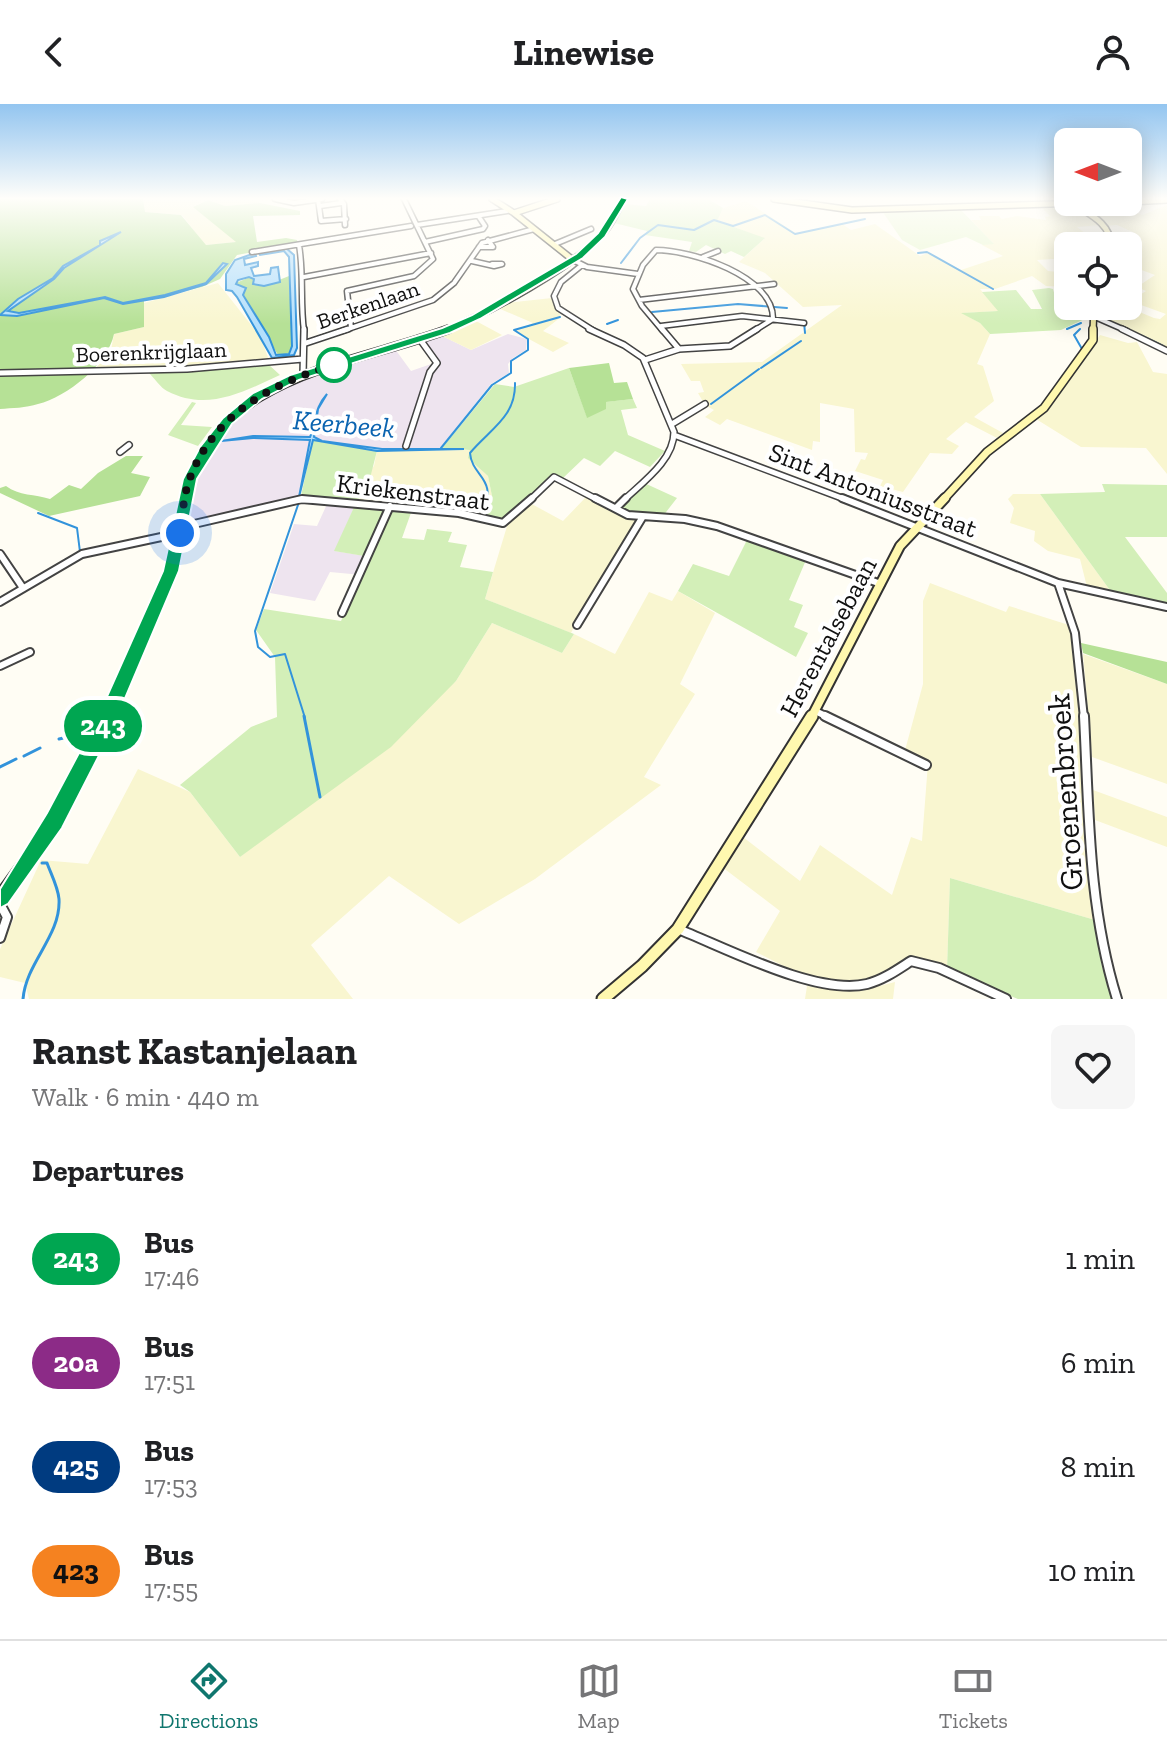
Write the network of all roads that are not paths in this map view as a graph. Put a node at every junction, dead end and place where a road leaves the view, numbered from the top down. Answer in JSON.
{"nodes":[{"id":1,"x":325,"y":241,"type":"edge"},
{"id":2,"x":431,"y":241,"type":"edge"},
{"id":3,"x":487,"y":241,"type":"edge"},
{"id":4,"x":550,"y":241,"type":"edge"},
{"id":5,"x":563,"y":241,"type":"edge"},
{"id":6,"x":595,"y":241,"type":"edge"},
{"id":7,"x":425,"y":242,"type":"joint"},
{"id":8,"x":555,"y":244,"type":"junction"},
{"id":9,"x":299,"y":245,"type":"junction"},
{"id":10,"x":718,"y":251,"type":"dead end"},
{"id":11,"x":252,"y":252,"type":"dead end"},
{"id":12,"x":431,"y":253,"type":"junction"},
{"id":13,"x":703,"y":257,"type":"junction"},
{"id":14,"x":573,"y":260,"type":"junction"},
{"id":15,"x":472,"y":261,"type":"junction"},
{"id":16,"x":492,"y":264,"type":"dead end"},
{"id":17,"x":582,"y":265,"type":"junction"},
{"id":18,"x":637,"y":274,"type":"junction"},
{"id":19,"x":304,"y":277,"type":"junction"},
{"id":20,"x":774,"y":284,"type":"dead end"},
{"id":21,"x":757,"y":287,"type":"junction"},
{"id":22,"x":639,"y":300,"type":"junction"},
{"id":23,"x":773,"y":319,"type":"junction"},
{"id":24,"x":1095,"y":320,"type":"edge"},
{"id":25,"x":1102,"y":320,"type":"edge"},
{"id":26,"x":804,"y":323,"type":"dead end"},
{"id":27,"x":661,"y":326,"type":"junction"},
{"id":28,"x":351,"y":328,"type":"junction"},
{"id":29,"x":419,"y":338,"type":"junction"},
{"id":30,"x":306,"y":343,"type":"junction"},
{"id":31,"x":679,"y":349,"type":"junction"},
{"id":32,"x":1167,"y":351,"type":"edge"},
{"id":33,"x":303,"y":359,"type":"junction"},
{"id":34,"x":645,"y":360,"type":"junction"},
{"id":35,"x":0,"y":373,"type":"edge"},
{"id":36,"x":303,"y":375,"type":"junction"},
{"id":37,"x":705,"y":404,"type":"dead end"},
{"id":38,"x":672,"y":424,"type":"junction"},
{"id":39,"x":674,"y":435,"type":"junction"},
{"id":40,"x":129,"y":445,"type":"dead end"},
{"id":41,"x":406,"y":446,"type":"dead end"},
{"id":42,"x":120,"y":452,"type":"dead end"},
{"id":43,"x":390,"y":506,"type":"junction"},
{"id":44,"x":617,"y":507,"type":"junction"},
{"id":45,"x":642,"y":518,"type":"junction"},
{"id":46,"x":917,"y":526,"type":"junction"},
{"id":47,"x":181,"y":530,"type":"junction"},
{"id":48,"x":0,"y":554,"type":"edge"},
{"id":49,"x":1058,"y":583,"type":"junction"},
{"id":50,"x":881,"y":584,"type":"junction"},
{"id":51,"x":23,"y":588,"type":"junction"},
{"id":52,"x":0,"y":602,"type":"edge"},
{"id":53,"x":1167,"y":607,"type":"edge"},
{"id":54,"x":342,"y":613,"type":"dead end"},
{"id":55,"x":577,"y":625,"type":"dead end"},
{"id":56,"x":30,"y":652,"type":"dead end"},
{"id":57,"x":0,"y":666,"type":"edge"},
{"id":58,"x":815,"y":711,"type":"junction"},
{"id":59,"x":926,"y":765,"type":"dead end"},
{"id":60,"x":0,"y":897,"type":"edge"},
{"id":61,"x":0,"y":904,"type":"edge"},
{"id":62,"x":678,"y":929,"type":"junction"},
{"id":63,"x":0,"y":938,"type":"edge"},
{"id":64,"x":603,"y":999,"type":"edge"},
{"id":65,"x":1006,"y":999,"type":"edge"},
{"id":66,"x":1117,"y":999,"type":"edge"}],
"edges":[{"from":1,"to":9,"type":"street"},
{"from":2,"to":7,"type":"street"},
{"from":3,"to":15,"type":"street","name":"Berkenlaan"},
{"from":4,"to":8,"type":"street"},
{"from":5,"to":8,"type":"street"},
{"from":6,"to":14,"type":"street"},
{"from":7,"to":12,"type":"street"},
{"from":8,"to":14,"type":"street"},
{"from":9,"to":11,"type":"street"},
{"from":9,"to":19,"type":"street"},
{"from":10,"to":13,"type":"street"},
{"from":12,"to":19,"type":"street"},
{"from":12,"to":28,"type":"street"},
{"from":13,"to":18,"type":"street"},
{"from":13,"to":21,"type":"street"},
{"from":14,"to":17,"type":"street"},
{"from":14,"to":29,"type":"street"},
{"from":15,"to":16,"type":"street"},
{"from":15,"to":28,"type":"street","name":"Berkenlaan"},
{"from":17,"to":18,"type":"street"},
{"from":17,"to":34,"type":"street"},
{"from":18,"to":22,"type":"street"},
{"from":19,"to":30,"type":"street"},
{"from":20,"to":21,"type":"street"},
{"from":21,"to":22,"type":"street"},
{"from":21,"to":23,"type":"street"},
{"from":22,"to":27,"type":"street"},
{"from":23,"to":26,"type":"street"},
{"from":23,"to":27,"type":"street"},
{"from":23,"to":31,"type":"street"},
{"from":24,"to":46,"type":"street","name":"Herentalsebaan"},
{"from":25,"to":32,"type":"street"},
{"from":27,"to":31,"type":"street"},
{"from":28,"to":30,"type":"street","name":"Berkenlaan"},
{"from":29,"to":36,"type":"street"},
{"from":29,"to":41,"type":"street"},
{"from":30,"to":33,"type":"street"},
{"from":31,"to":34,"type":"street"},
{"from":33,"to":35,"type":"street","name":"Boerenkrijglaan"},
{"from":33,"to":36,"type":"street"},
{"from":34,"to":38,"type":"street"},
{"from":36,"to":47,"type":"street"},
{"from":37,"to":38,"type":"street"},
{"from":38,"to":39,"type":"street"},
{"from":39,"to":44,"type":"street"},
{"from":39,"to":46,"type":"street","name":"Sint Antoniusstraat"},
{"from":40,"to":42,"type":"street"},
{"from":43,"to":44,"type":"street","name":"Kriekenstraat"},
{"from":43,"to":47,"type":"street","name":"Kriekenstraat"},
{"from":43,"to":54,"type":"street"},
{"from":44,"to":45,"type":"street"},
{"from":45,"to":50,"type":"street"},
{"from":45,"to":55,"type":"street"},
{"from":46,"to":49,"type":"street","name":"Sint Antoniusstraat"},
{"from":46,"to":50,"type":"street","name":"Herentalsebaan"},
{"from":47,"to":51,"type":"street","name":"Kriekenstraat"},
{"from":47,"to":60,"type":"street"},
{"from":48,"to":51,"type":"street"},
{"from":49,"to":53,"type":"street","name":"Sint Antoniusstraat"},
{"from":49,"to":66,"type":"street","name":"Groenenbroek"},
{"from":50,"to":58,"type":"street","name":"Herentalsebaan"},
{"from":51,"to":52,"type":"street","name":"Kriekenstraat"},
{"from":56,"to":57,"type":"street"},
{"from":58,"to":59,"type":"street"},
{"from":58,"to":62,"type":"street","name":"Herentalsebaan"},
{"from":61,"to":63,"type":"street"},
{"from":62,"to":64,"type":"street","name":"Herentalsebaan"},
{"from":62,"to":65,"type":"street"}]}
